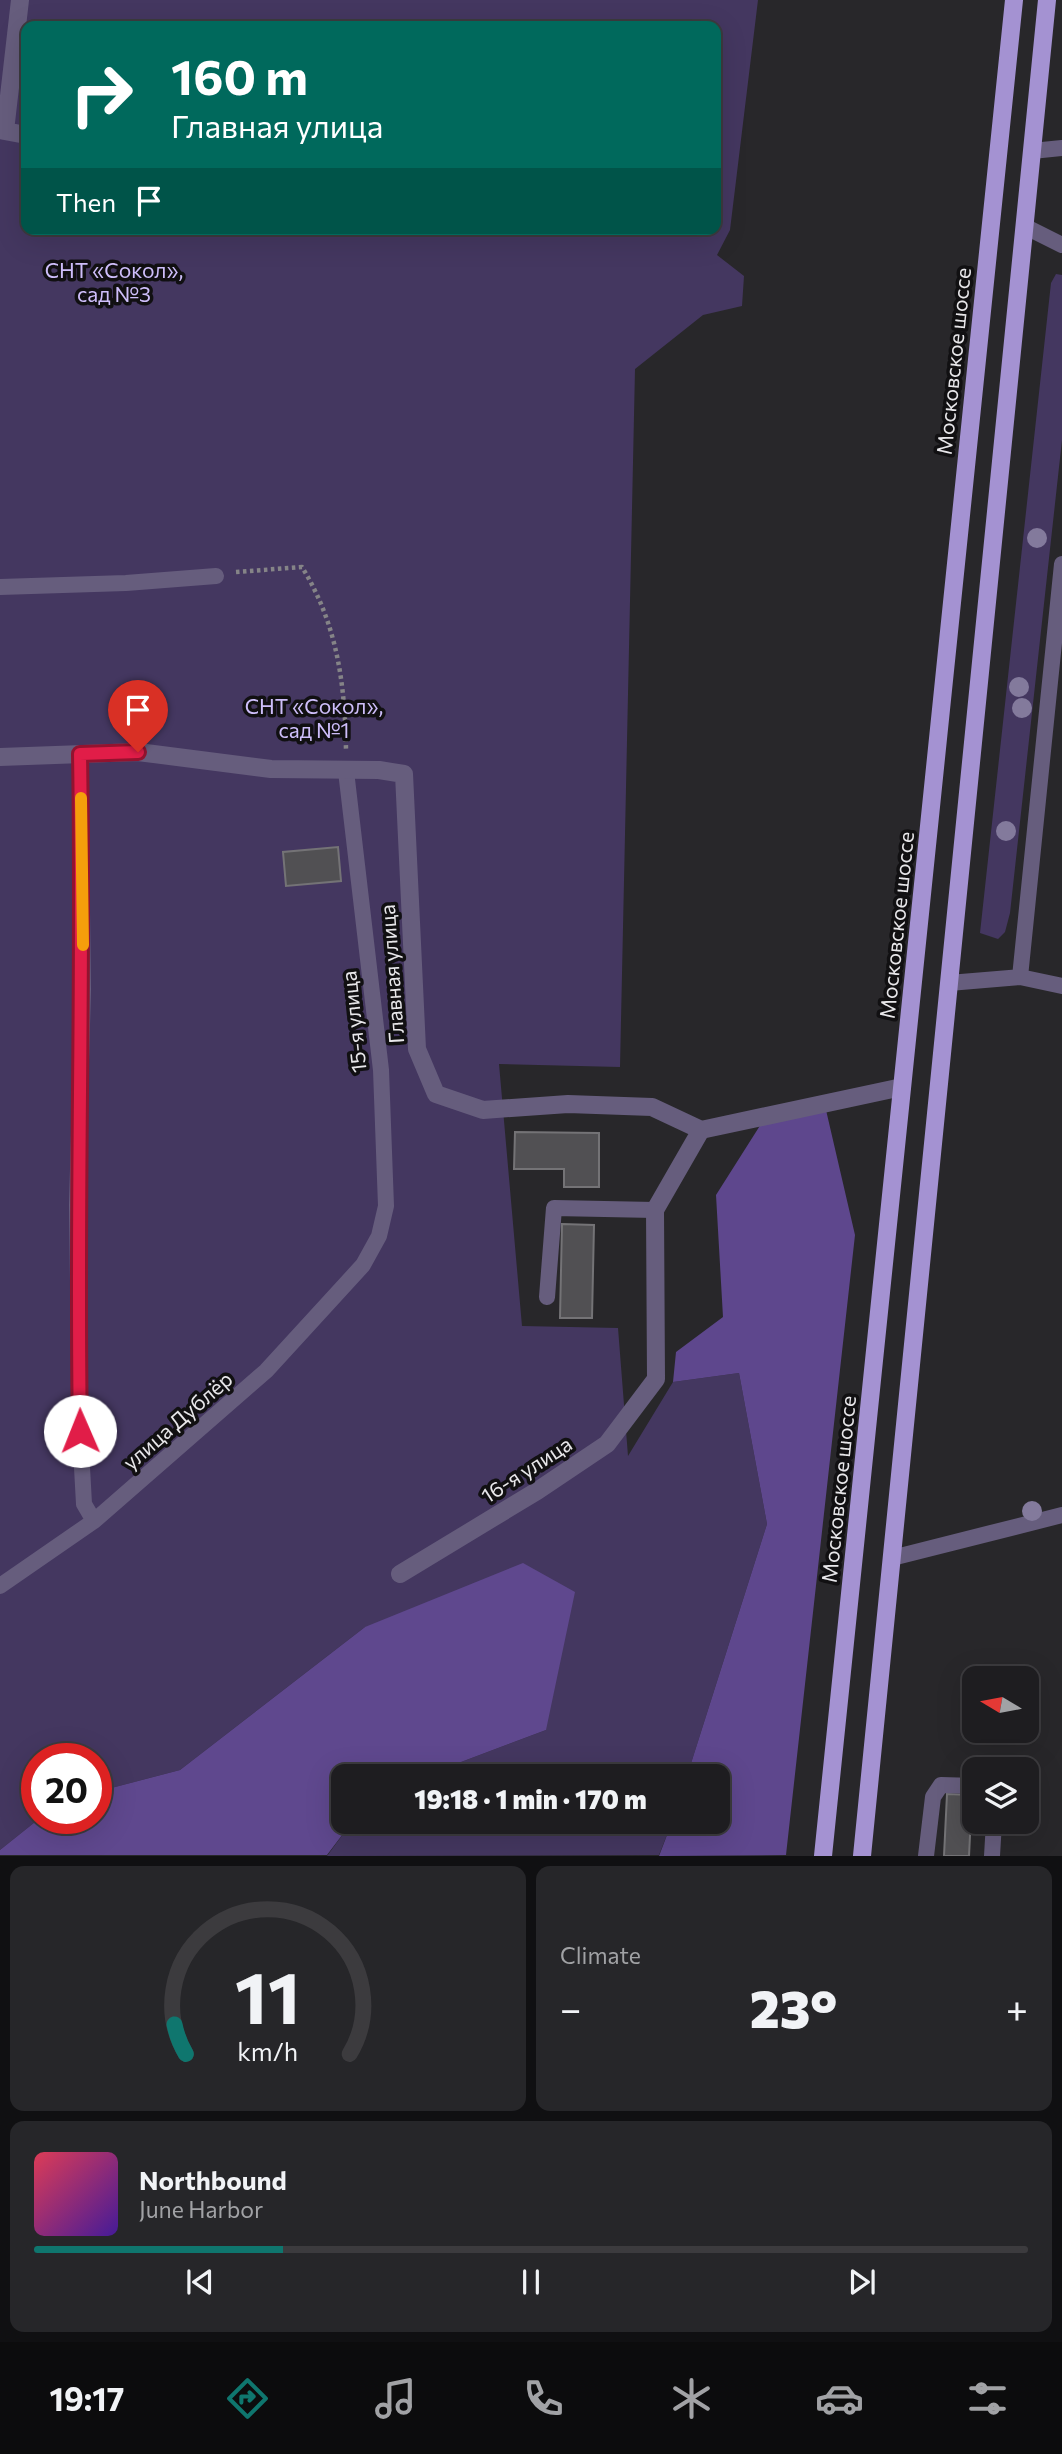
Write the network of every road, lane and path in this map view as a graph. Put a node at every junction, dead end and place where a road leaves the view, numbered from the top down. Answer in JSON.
{"nodes":[{"id":1,"x":20,"y":0,"type":"edge"},
{"id":2,"x":1014,"y":0,"type":"edge"},
{"id":3,"x":1047,"y":0,"type":"edge"},
{"id":4,"x":3,"y":131,"type":"edge"},
{"id":5,"x":21,"y":134,"type":"edge"},
{"id":6,"x":1062,"y":148,"type":"edge"},
{"id":7,"x":1032,"y":151,"type":"junction"},
{"id":8,"x":1024,"y":226,"type":"junction"},
{"id":9,"x":1062,"y":245,"type":"edge"},
{"id":10,"x":1062,"y":564,"type":"edge"},
{"id":11,"x":216,"y":576,"type":"joint"},
{"id":12,"x":0,"y":587,"type":"edge"},
{"id":13,"x":80,"y":754,"type":"junction"},
{"id":14,"x":0,"y":757,"type":"edge"},
{"id":15,"x":346,"y":771,"type":"junction"},
{"id":16,"x":1020,"y":977,"type":"junction"},
{"id":17,"x":949,"y":983,"type":"junction"},
{"id":18,"x":1062,"y":986,"type":"edge"},
{"id":19,"x":902,"y":1087,"type":"junction"},
{"id":20,"x":701,"y":1130,"type":"junction"},
{"id":21,"x":655,"y":1210,"type":"junction"},
{"id":22,"x":363,"y":1265,"type":"joint"},
{"id":23,"x":547,"y":1297,"type":"dead end"},
{"id":24,"x":1062,"y":1515,"type":"edge"},
{"id":25,"x":94,"y":1521,"type":"junction"},
{"id":26,"x":892,"y":1558,"type":"junction"},
{"id":27,"x":400,"y":1574,"type":"dead end"},
{"id":28,"x":0,"y":1586,"type":"edge"},
{"id":29,"x":962,"y":1786,"type":"edge"},
{"id":30,"x":993,"y":1834,"type":"edge"},
{"id":31,"x":823,"y":1856,"type":"edge"},
{"id":32,"x":862,"y":1856,"type":"edge"},
{"id":33,"x":926,"y":1856,"type":"edge"},
{"id":34,"x":992,"y":1856,"type":"edge"}],
"edges":[{"from":1,"to":4,"type":"street"},
{"from":2,"to":19,"type":"main road","name":"Московское шоссе"},
{"from":3,"to":7,"type":"main road"},
{"from":4,"to":5,"type":"street"},
{"from":6,"to":7,"type":"lane"},
{"from":7,"to":8,"type":"main road"},
{"from":8,"to":9,"type":"lane"},
{"from":8,"to":17,"type":"main road"},
{"from":10,"to":16,"type":"lane"},
{"from":11,"to":12,"type":"lane"},
{"from":11,"to":15,"type":"path"},
{"from":13,"to":14,"type":"street","name":"Главная улица"},
{"from":13,"to":15,"type":"street","name":"Главная улица"},
{"from":13,"to":25,"type":"lane"},
{"from":15,"to":20,"type":"street","name":"Главная улица"},
{"from":15,"to":22,"type":"lane","name":"15-я улица"},
{"from":16,"to":17,"type":"lane"},
{"from":16,"to":18,"type":"lane"},
{"from":17,"to":26,"type":"main road"},
{"from":19,"to":20,"type":"street"},
{"from":19,"to":31,"type":"main road","name":"Московское шоссе"},
{"from":20,"to":21,"type":"street"},
{"from":21,"to":23,"type":"lane"},
{"from":21,"to":27,"type":"street","name":"16-я улица"},
{"from":22,"to":25,"type":"lane","name":"улица Дублёр"},
{"from":24,"to":26,"type":"lane"},
{"from":25,"to":28,"type":"lane","name":"улица Дублёр"},
{"from":26,"to":32,"type":"main road"},
{"from":29,"to":33,"type":"lane"},
{"from":30,"to":34,"type":"lane"}]}
